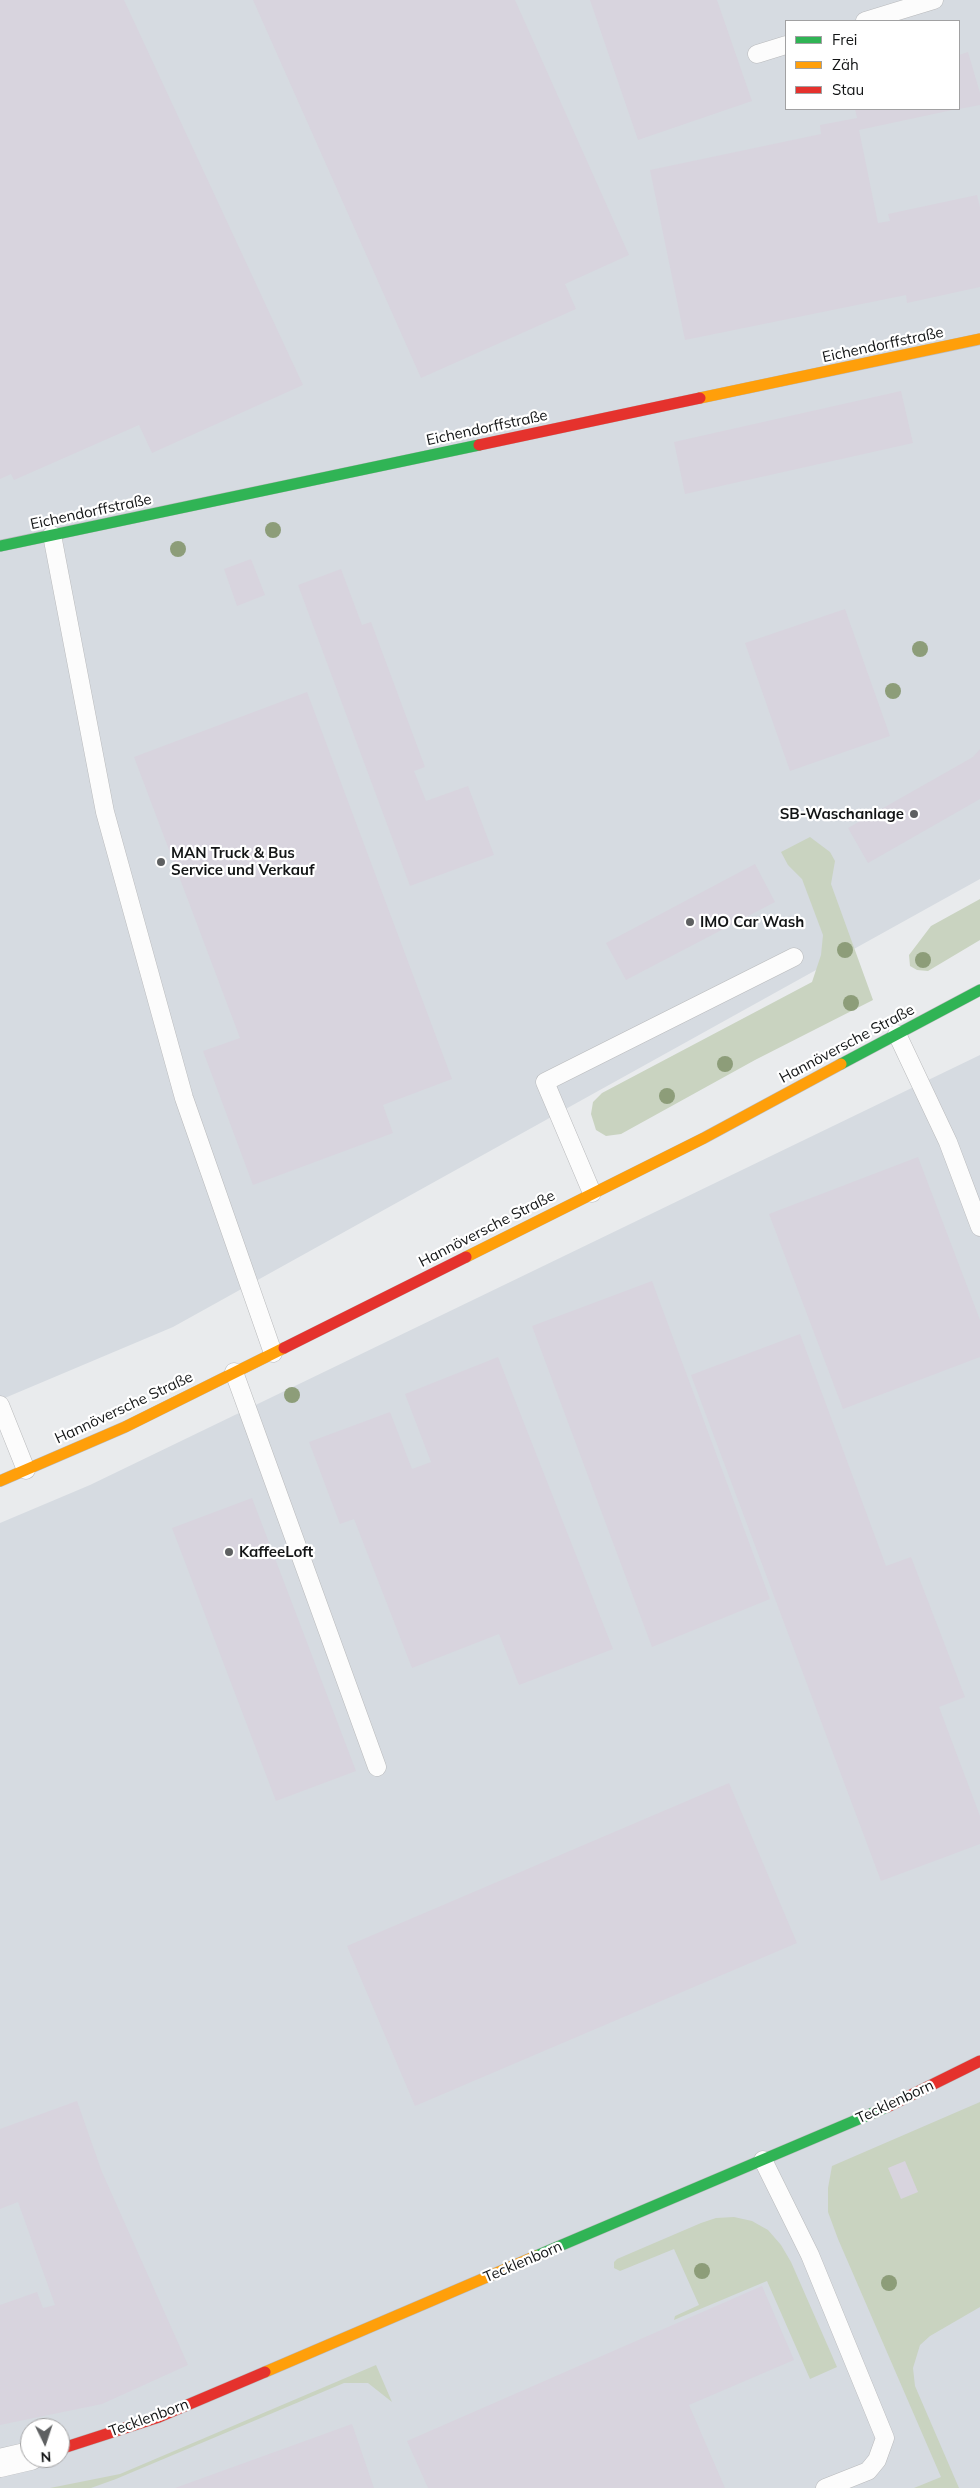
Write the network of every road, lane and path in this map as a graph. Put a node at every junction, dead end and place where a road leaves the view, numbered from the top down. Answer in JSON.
{"nodes":[{"id":1,"x":934,"y":0,"type":"edge"},
{"id":2,"x":868,"y":20,"type":"edge"},
{"id":3,"x":785,"y":46,"type":"edge"},
{"id":4,"x":757,"y":54,"type":"dead end"},
{"id":5,"x":980,"y":340,"type":"edge"},
{"id":6,"x":52,"y":535,"type":"junction"},
{"id":7,"x":0,"y":546,"type":"edge"},
{"id":8,"x":794,"y":957,"type":"dead end"},
{"id":9,"x":980,"y":990,"type":"edge"},
{"id":10,"x":897,"y":1034,"type":"junction"},
{"id":11,"x":592,"y":1193,"type":"junction"},
{"id":12,"x":980,"y":1227,"type":"edge"},
{"id":13,"x":273,"y":1353,"type":"junction"},
{"id":14,"x":234,"y":1372,"type":"junction"},
{"id":15,"x":0,"y":1405,"type":"edge"},
{"id":16,"x":26,"y":1470,"type":"junction"},
{"id":17,"x":0,"y":1481,"type":"edge"},
{"id":18,"x":377,"y":1767,"type":"dead end"},
{"id":19,"x":980,"y":2061,"type":"edge"},
{"id":20,"x":763,"y":2160,"type":"junction"},
{"id":21,"x":70,"y":2446,"type":"edge"},
{"id":22,"x":20,"y":2458,"type":"edge"},
{"id":23,"x":0,"y":2463,"type":"edge"},
{"id":24,"x":825,"y":2488,"type":"edge"}],
"edges":[{"from":1,"to":2,"type":"lane"},
{"from":3,"to":4,"type":"lane"},
{"from":5,"to":6,"type":"street","name":"Eichendorffstraße"},
{"from":6,"to":7,"type":"street","name":"Eichendorffstraße"},
{"from":6,"to":13,"type":"lane"},
{"from":8,"to":11,"type":"lane"},
{"from":9,"to":10,"type":"street","name":"Hannöversche Straße"},
{"from":10,"to":11,"type":"street","name":"Hannöversche Straße"},
{"from":10,"to":12,"type":"lane"},
{"from":11,"to":13,"type":"street","name":"Hannöversche Straße"},
{"from":13,"to":14,"type":"street","name":"Hannöversche Straße"},
{"from":14,"to":16,"type":"street","name":"Hannöversche Straße"},
{"from":14,"to":18,"type":"lane"},
{"from":15,"to":16,"type":"lane"},
{"from":16,"to":17,"type":"street","name":"Hannöversche Straße"},
{"from":19,"to":20,"type":"street","name":"Tecklenborn"},
{"from":20,"to":21,"type":"street","name":"Tecklenborn"},
{"from":20,"to":24,"type":"lane"},
{"from":22,"to":23,"type":"street"}]}
